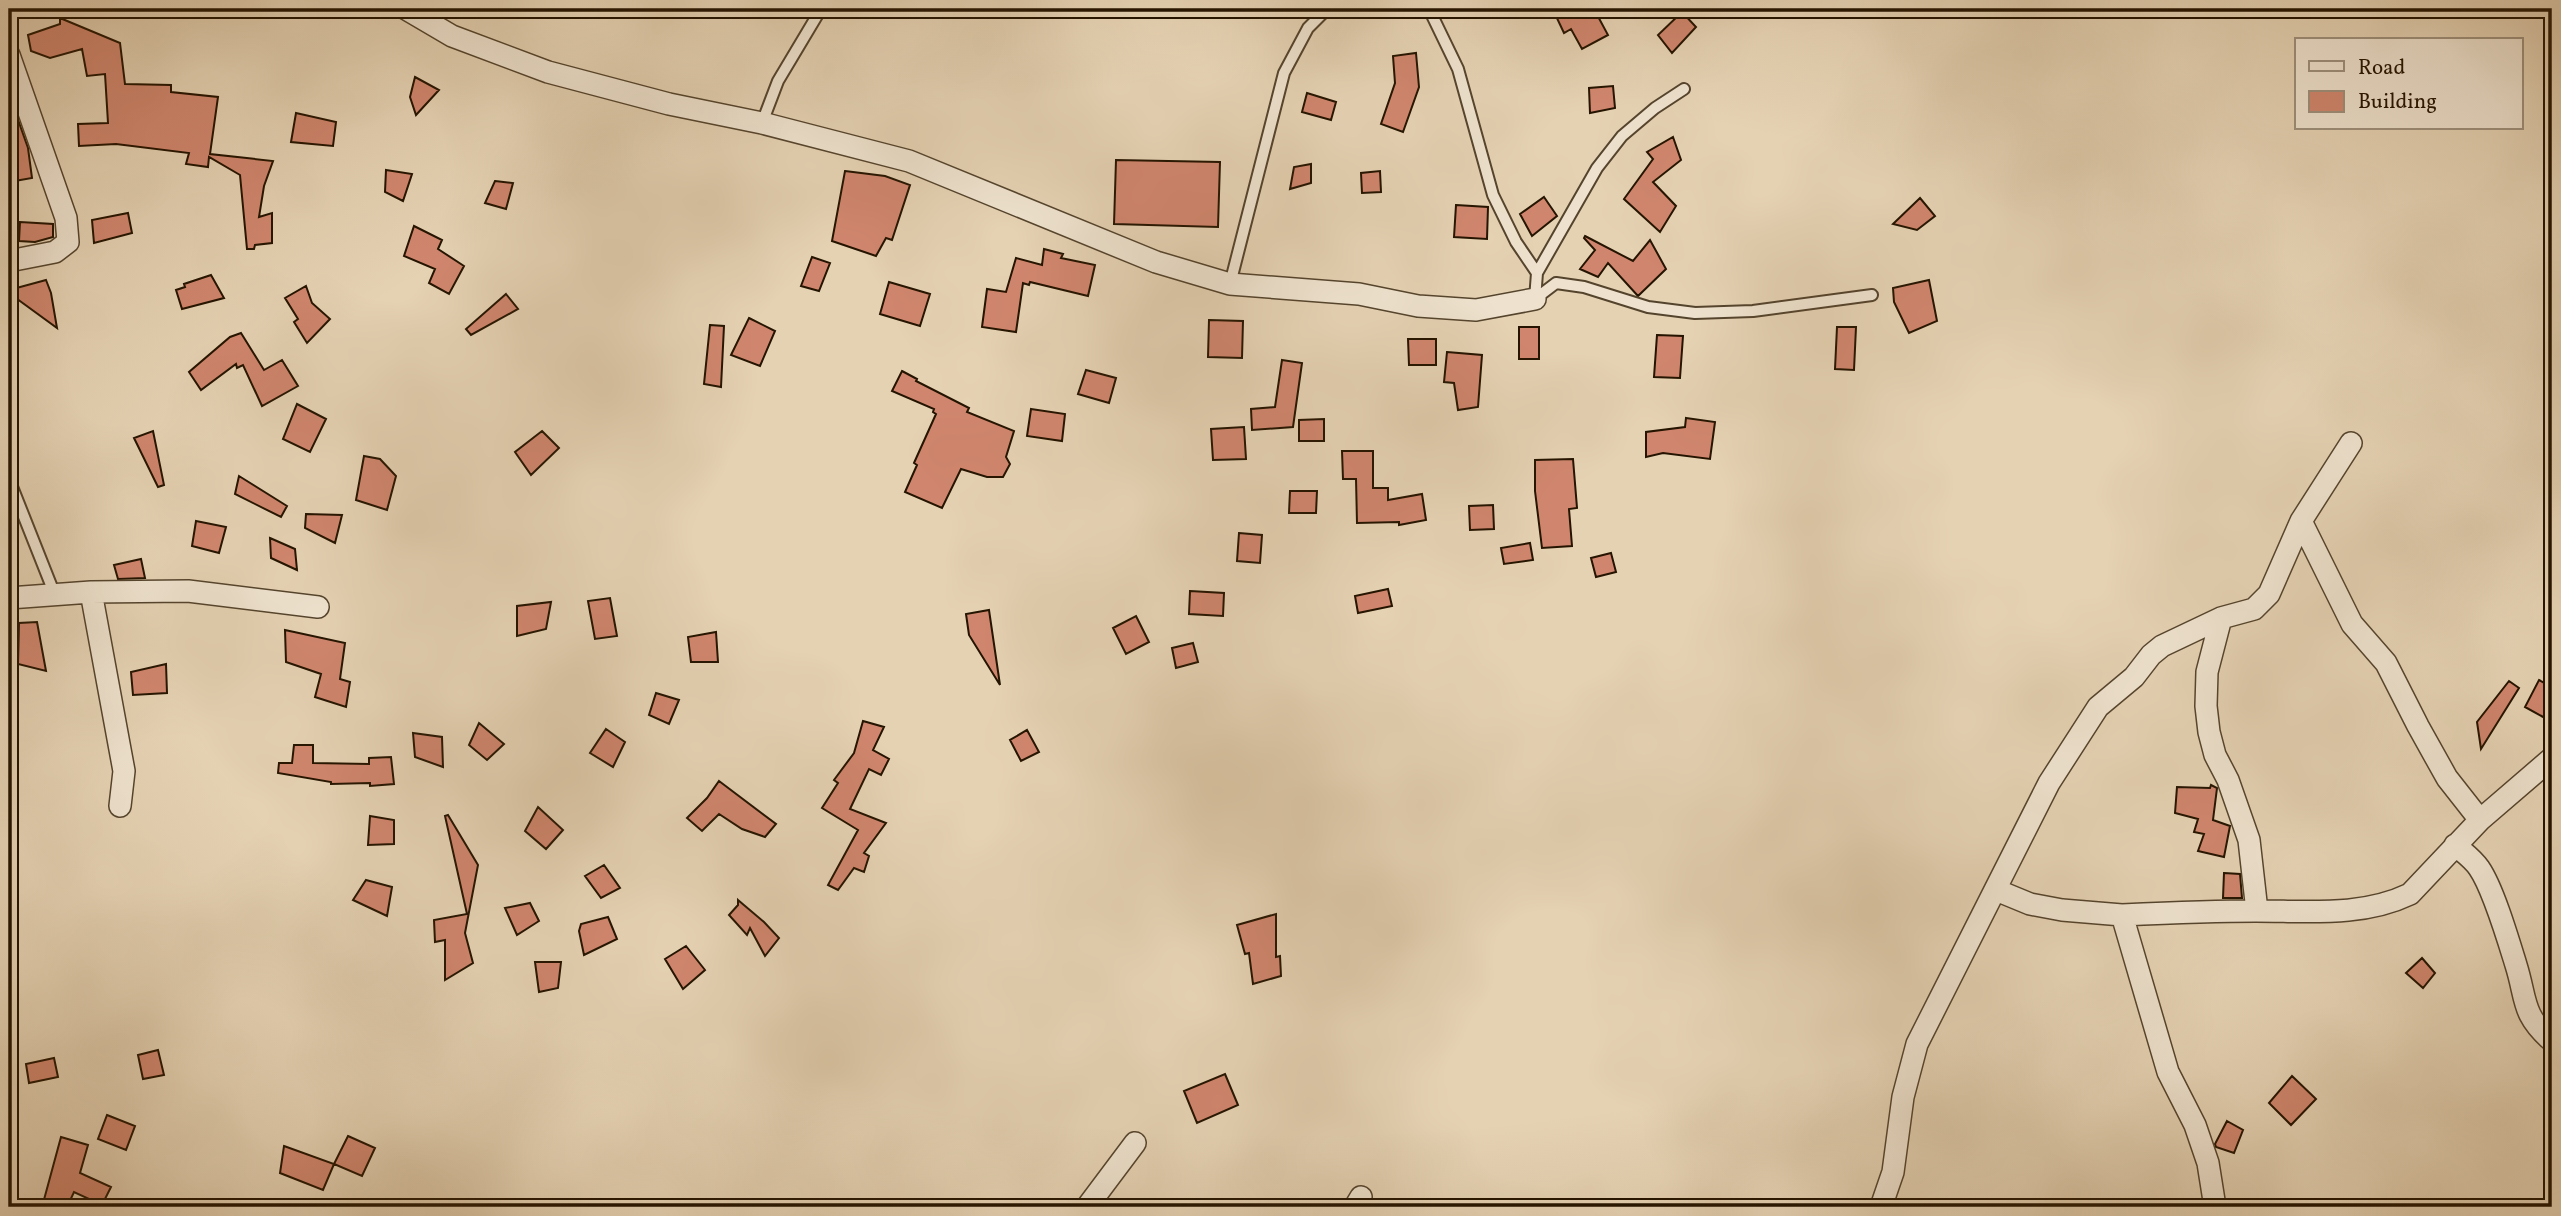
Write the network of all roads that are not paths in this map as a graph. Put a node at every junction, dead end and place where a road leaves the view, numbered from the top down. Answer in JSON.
{"nodes":[{"id":1,"x":406,"y":9,"type":"edge"},
{"id":2,"x":821,"y":9,"type":"edge"},
{"id":3,"x":1327,"y":9,"type":"edge"},
{"id":4,"x":1429,"y":9,"type":"edge"},
{"id":5,"x":9,"y":55,"type":"edge"},
{"id":6,"x":1684,"y":89,"type":"dead end"},
{"id":7,"x":762,"y":123,"type":"junction"},
{"id":8,"x":9,"y":261,"type":"edge"},
{"id":9,"x":1537,"y":273,"type":"junction"},
{"id":10,"x":1230,"y":284,"type":"junction"},
{"id":11,"x":1872,"y":295,"type":"dead end"},
{"id":12,"x":1535,"y":299,"type":"junction"},
{"id":13,"x":2351,"y":443,"type":"dead end"},
{"id":14,"x":9,"y":480,"type":"edge"},
{"id":15,"x":2301,"y":521,"type":"junction"},
{"id":16,"x":92,"y":592,"type":"junction"},
{"id":17,"x":55,"y":595,"type":"junction"},
{"id":18,"x":9,"y":598,"type":"edge"},
{"id":19,"x":318,"y":607,"type":"dead end"},
{"id":20,"x":2221,"y":618,"type":"junction"},
{"id":21,"x":2552,"y":758,"type":"edge"},
{"id":22,"x":120,"y":806,"type":"dead end"},
{"id":23,"x":2480,"y":820,"type":"junction"},
{"id":24,"x":2455,"y":845,"type":"junction"},
{"id":25,"x":1996,"y":890,"type":"junction"},
{"id":26,"x":2257,"y":911,"type":"junction"},
{"id":27,"x":2122,"y":915,"type":"junction"},
{"id":28,"x":2552,"y":1041,"type":"edge"},
{"id":29,"x":1135,"y":1143,"type":"dead end"},
{"id":30,"x":1087,"y":1207,"type":"edge"},
{"id":31,"x":1881,"y":1207,"type":"edge"},
{"id":32,"x":2215,"y":1207,"type":"edge"}],
"edges":[{"from":1,"to":7,"type":"street"},
{"from":2,"to":7,"type":"lane"},
{"from":3,"to":10,"type":"lane"},
{"from":4,"to":9,"type":"lane"},
{"from":5,"to":8,"type":"street"},
{"from":6,"to":9,"type":"lane"},
{"from":7,"to":10,"type":"street"},
{"from":9,"to":12,"type":"lane"},
{"from":10,"to":12,"type":"street"},
{"from":11,"to":12,"type":"lane"},
{"from":13,"to":15,"type":"street"},
{"from":14,"to":17,"type":"lane"},
{"from":15,"to":20,"type":"street"},
{"from":15,"to":23,"type":"street"},
{"from":16,"to":17,"type":"street"},
{"from":16,"to":19,"type":"street"},
{"from":16,"to":22,"type":"street"},
{"from":17,"to":18,"type":"street"},
{"from":20,"to":25,"type":"street"},
{"from":20,"to":26,"type":"street"},
{"from":21,"to":23,"type":"street"},
{"from":23,"to":24,"type":"street"},
{"from":24,"to":26,"type":"street"},
{"from":24,"to":28,"type":"street"},
{"from":25,"to":27,"type":"street"},
{"from":25,"to":31,"type":"street"},
{"from":26,"to":27,"type":"street"},
{"from":27,"to":32,"type":"street"},
{"from":29,"to":30,"type":"street"}]}
